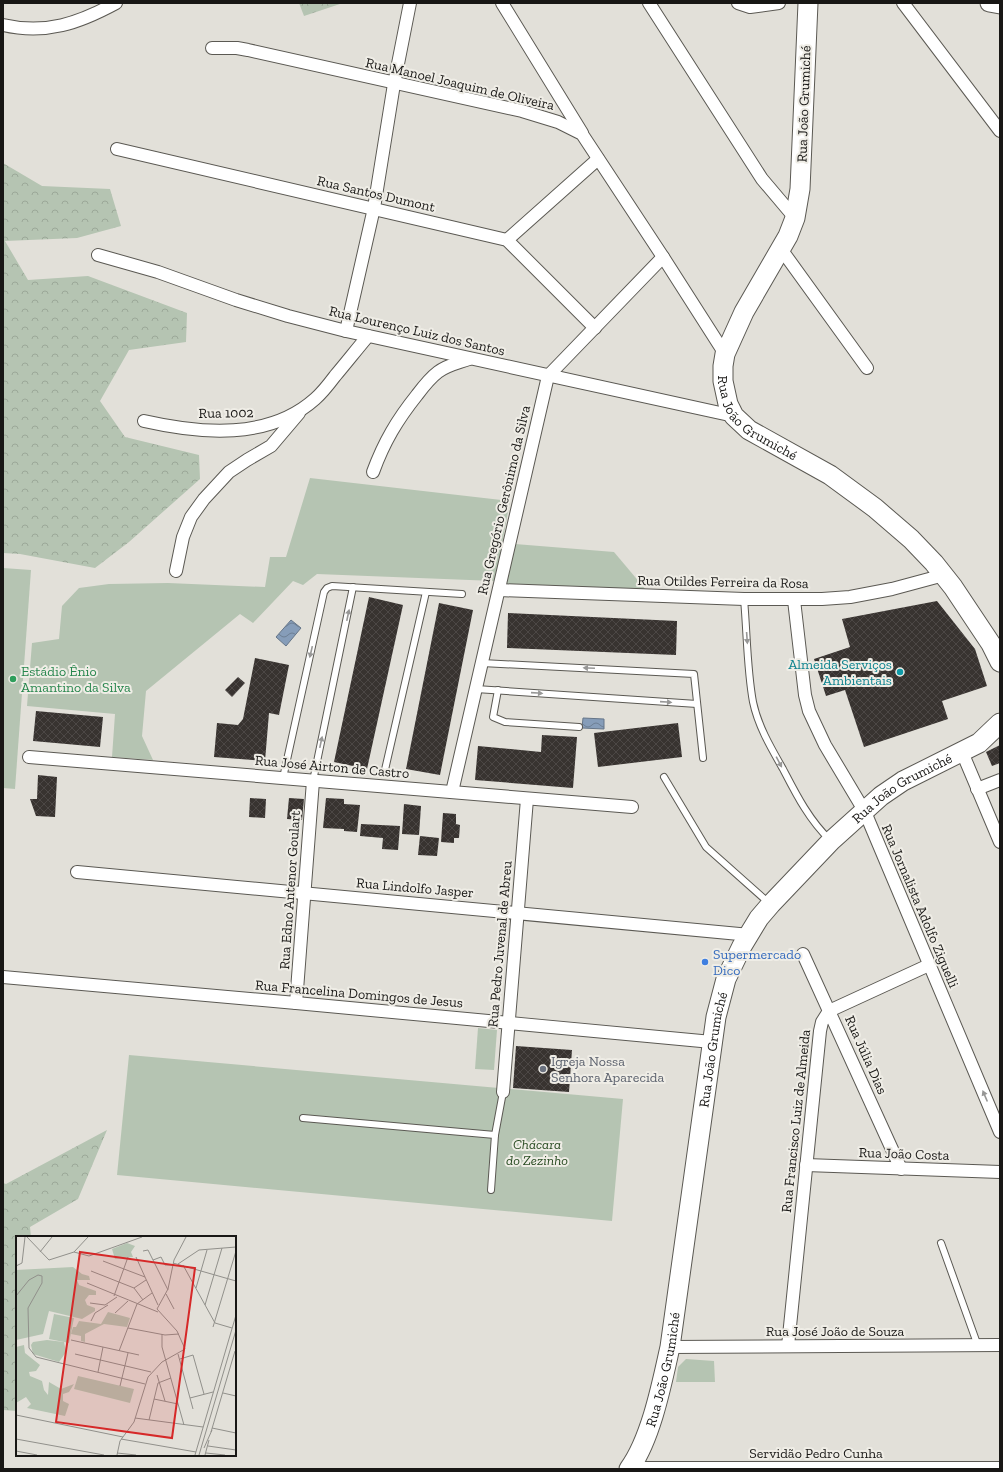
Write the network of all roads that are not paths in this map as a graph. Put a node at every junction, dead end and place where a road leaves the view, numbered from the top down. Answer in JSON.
{"nodes":[{"id":1,"x":116,"y":3,"type":"edge"},
{"id":2,"x":410,"y":3,"type":"edge"},
{"id":3,"x":502,"y":3,"type":"edge"},
{"id":4,"x":649,"y":3,"type":"edge"},
{"id":5,"x":738,"y":3,"type":"edge"},
{"id":6,"x":779,"y":3,"type":"edge"},
{"id":7,"x":808,"y":3,"type":"edge"},
{"id":8,"x":903,"y":3,"type":"edge"},
{"id":9,"x":989,"y":3,"type":"edge"},
{"id":10,"x":1000,"y":5,"type":"edge"},
{"id":11,"x":3,"y":25,"type":"edge"},
{"id":12,"x":212,"y":48,"type":"dead end"},
{"id":13,"x":394,"y":84,"type":"junction"},
{"id":14,"x":1000,"y":131,"type":"edge"},
{"id":15,"x":582,"y":134,"type":"junction"},
{"id":16,"x":117,"y":149,"type":"dead end"},
{"id":17,"x":598,"y":159,"type":"junction"},
{"id":18,"x":374,"y":208,"type":"junction"},
{"id":19,"x":795,"y":218,"type":"junction"},
{"id":20,"x":506,"y":240,"type":"junction"},
{"id":21,"x":781,"y":249,"type":"junction"},
{"id":22,"x":98,"y":256,"type":"dead end"},
{"id":23,"x":663,"y":257,"type":"junction"},
{"id":24,"x":594,"y":328,"type":"junction"},
{"id":25,"x":346,"y":331,"type":"junction"},
{"id":26,"x":368,"y":336,"type":"junction"},
{"id":27,"x":725,"y":354,"type":"junction"},
{"id":28,"x":470,"y":359,"type":"junction"},
{"id":29,"x":868,"y":368,"type":"dead end"},
{"id":30,"x":548,"y":376,"type":"junction"},
{"id":31,"x":301,"y":410,"type":"junction"},
{"id":32,"x":734,"y":416,"type":"junction"},
{"id":33,"x":144,"y":421,"type":"dead end"},
{"id":34,"x":373,"y":472,"type":"dead end"},
{"id":35,"x":176,"y":572,"type":"dead end"},
{"id":36,"x":944,"y":575,"type":"junction"},
{"id":37,"x":354,"y":587,"type":"junction"},
{"id":38,"x":499,"y":590,"type":"junction"},
{"id":39,"x":426,"y":592,"type":"junction"},
{"id":40,"x":462,"y":594,"type":"dead end"},
{"id":41,"x":744,"y":599,"type":"junction"},
{"id":42,"x":794,"y":600,"type":"junction"},
{"id":43,"x":1000,"y":662,"type":"edge"},
{"id":44,"x":482,"y":663,"type":"junction"},
{"id":45,"x":476,"y":689,"type":"junction"},
{"id":46,"x":498,"y":690,"type":"junction"},
{"id":47,"x":698,"y":704,"type":"junction"},
{"id":48,"x":1000,"y":723,"type":"edge"},
{"id":49,"x":579,"y":727,"type":"dead end"},
{"id":50,"x":962,"y":752,"type":"junction"},
{"id":51,"x":29,"y":756,"type":"dead end"},
{"id":52,"x":703,"y":758,"type":"dead end"},
{"id":53,"x":384,"y":774,"type":"dead end"},
{"id":54,"x":664,"y":777,"type":"dead end"},
{"id":55,"x":283,"y":778,"type":"junction"},
{"id":56,"x":1000,"y":780,"type":"edge"},
{"id":57,"x":313,"y":781,"type":"junction"},
{"id":58,"x":977,"y":789,"type":"junction"},
{"id":59,"x":452,"y":792,"type":"junction"},
{"id":60,"x":526,"y":799,"type":"junction"},
{"id":61,"x":632,"y":807,"type":"dead end"},
{"id":62,"x":865,"y":812,"type":"junction"},
{"id":63,"x":831,"y":841,"type":"junction"},
{"id":64,"x":1000,"y":842,"type":"edge"},
{"id":65,"x":77,"y":872,"type":"dead end"},
{"id":66,"x":305,"y":893,"type":"junction"},
{"id":67,"x":771,"y":904,"type":"junction"},
{"id":68,"x":517,"y":913,"type":"junction"},
{"id":69,"x":750,"y":935,"type":"junction"},
{"id":70,"x":803,"y":954,"type":"dead end"},
{"id":71,"x":929,"y":965,"type":"junction"},
{"id":72,"x":3,"y":977,"type":"edge"},
{"id":73,"x":296,"y":1003,"type":"junction"},
{"id":74,"x":829,"y":1011,"type":"junction"},
{"id":75,"x":508,"y":1023,"type":"junction"},
{"id":76,"x":712,"y":1042,"type":"junction"},
{"id":77,"x":503,"y":1092,"type":"joint"},
{"id":78,"x":303,"y":1118,"type":"dead end"},
{"id":79,"x":1000,"y":1132,"type":"edge"},
{"id":80,"x":495,"y":1135,"type":"junction"},
{"id":81,"x":806,"y":1165,"type":"junction"},
{"id":82,"x":901,"y":1169,"type":"junction"},
{"id":83,"x":1000,"y":1172,"type":"edge"},
{"id":84,"x":491,"y":1190,"type":"dead end"},
{"id":85,"x":941,"y":1243,"type":"dead end"},
{"id":86,"x":788,"y":1346,"type":"junction"},
{"id":87,"x":978,"y":1346,"type":"junction"},
{"id":88,"x":1000,"y":1346,"type":"edge"},
{"id":89,"x":670,"y":1347,"type":"junction"},
{"id":90,"x":1000,"y":1465,"type":"edge"},
{"id":91,"x":630,"y":1467,"type":"edge"}],
"edges":[{"from":1,"to":11,"type":"street"},
{"from":2,"to":13,"type":"street"},
{"from":3,"to":15,"type":"street"},
{"from":4,"to":19,"type":"street"},
{"from":5,"to":6,"type":"street"},
{"from":7,"to":19,"type":"main road","name":"Rua João Grumiché"},
{"from":8,"to":14,"type":"street"},
{"from":9,"to":10,"type":"street"},
{"from":12,"to":13,"type":"street","name":"Rua Manoel Joaquim de Oliveira"},
{"from":13,"to":15,"type":"street","name":"Rua Manoel Joaquim de Oliveira"},
{"from":13,"to":18,"type":"street"},
{"from":15,"to":17,"type":"street"},
{"from":16,"to":18,"type":"street","name":"Rua Santos Dumont"},
{"from":17,"to":20,"type":"street"},
{"from":17,"to":23,"type":"street"},
{"from":18,"to":20,"type":"street","name":"Rua Santos Dumont"},
{"from":18,"to":25,"type":"street"},
{"from":19,"to":21,"type":"main road","name":"Rua João Grumiché"},
{"from":20,"to":24,"type":"street"},
{"from":21,"to":27,"type":"main road","name":"Rua João Grumiché"},
{"from":21,"to":29,"type":"street"},
{"from":22,"to":25,"type":"street","name":"Rua Lourenço Luiz dos Santos"},
{"from":23,"to":24,"type":"street"},
{"from":23,"to":27,"type":"street"},
{"from":24,"to":30,"type":"street"},
{"from":25,"to":26,"type":"street","name":"Rua Lourenço Luiz dos Santos"},
{"from":26,"to":28,"type":"street","name":"Rua Lourenço Luiz dos Santos"},
{"from":26,"to":31,"type":"street","name":"Rua 1002"},
{"from":27,"to":32,"type":"main road","name":"Rua João Grumiché"},
{"from":28,"to":30,"type":"street","name":"Rua Lourenço Luiz dos Santos"},
{"from":28,"to":34,"type":"street"},
{"from":30,"to":32,"type":"street","name":"Rua Lourenço Luiz dos Santos"},
{"from":30,"to":38,"type":"street","name":"Rua Gregório Gerônimo da Silva"},
{"from":31,"to":33,"type":"street","name":"Rua 1002"},
{"from":31,"to":35,"type":"street"},
{"from":32,"to":36,"type":"main road","name":"Rua João Grumiché"},
{"from":36,"to":42,"type":"street","name":"Rua Otildes Ferreira da Rosa"},
{"from":36,"to":43,"type":"main road","name":"Rua João Grumiché"},
{"from":37,"to":39,"type":"lane"},
{"from":37,"to":55,"type":"lane","one_way":true},
{"from":57,"to":37,"type":"lane","one_way":true},
{"from":38,"to":41,"type":"street","name":"Rua Otildes Ferreira da Rosa"},
{"from":38,"to":44,"type":"street","name":"Rua Gregório Gerônimo da Silva"},
{"from":39,"to":40,"type":"lane"},
{"from":39,"to":53,"type":"lane"},
{"from":41,"to":42,"type":"street","name":"Rua Otildes Ferreira da Rosa"},
{"from":41,"to":63,"type":"lane","one_way":true},
{"from":42,"to":62,"type":"street","name":"Rua Jornalista Adolfo Ziguelli"},
{"from":44,"to":45,"type":"street","name":"Rua Gregório Gerônimo da Silva"},
{"from":47,"to":44,"type":"lane","one_way":true},
{"from":45,"to":46,"type":"lane"},
{"from":45,"to":59,"type":"street","name":"Rua Gregório Gerônimo da Silva"},
{"from":46,"to":47,"type":"lane","one_way":true},
{"from":46,"to":49,"type":"lane"},
{"from":47,"to":52,"type":"lane"},
{"from":48,"to":50,"type":"main road","name":"Rua João Grumiché"},
{"from":50,"to":58,"type":"street"},
{"from":50,"to":62,"type":"main road","name":"Rua João Grumiché"},
{"from":51,"to":55,"type":"street","name":"Rua José Airton de Castro"},
{"from":54,"to":67,"type":"lane"},
{"from":55,"to":57,"type":"street","name":"Rua José Airton de Castro"},
{"from":56,"to":58,"type":"street"},
{"from":57,"to":59,"type":"street","name":"Rua José Airton de Castro"},
{"from":57,"to":66,"type":"street","name":"Rua Edno Antenor Goulart"},
{"from":58,"to":64,"type":"street"},
{"from":59,"to":60,"type":"street","name":"Rua José Airton de Castro"},
{"from":60,"to":61,"type":"street","name":"Rua José Airton de Castro"},
{"from":60,"to":68,"type":"street","name":"Rua Pedro Juvenal de Abreu"},
{"from":62,"to":63,"type":"main road","name":"Rua João Grumiché"},
{"from":62,"to":71,"type":"street","name":"Rua Jornalista Adolfo Ziguelli"},
{"from":63,"to":67,"type":"main road","name":"Rua João Grumiché"},
{"from":65,"to":66,"type":"street","name":"Rua Lindolfo Jasper"},
{"from":66,"to":68,"type":"street","name":"Rua Lindolfo Jasper"},
{"from":66,"to":73,"type":"street","name":"Rua Edno Antenor Goulart"},
{"from":67,"to":69,"type":"main road","name":"Rua João Grumiché"},
{"from":68,"to":69,"type":"street","name":"Rua Lindolfo Jasper"},
{"from":68,"to":75,"type":"street","name":"Rua Pedro Juvenal de Abreu"},
{"from":69,"to":76,"type":"main road","name":"Rua João Grumiché"},
{"from":70,"to":74,"type":"street","name":"Rua Júlia Dias"},
{"from":71,"to":74,"type":"street"},
{"from":79,"to":71,"type":"street","name":"Rua Jornalista Adolfo Ziguelli","one_way":true},
{"from":72,"to":73,"type":"street","name":"Rua Francelina Domingos de Jesus"},
{"from":73,"to":75,"type":"street","name":"Rua Francelina Domingos de Jesus"},
{"from":74,"to":81,"type":"street","name":"Rua Francisco Luiz de Almeida"},
{"from":74,"to":82,"type":"street","name":"Rua Júlia Dias"},
{"from":75,"to":76,"type":"street","name":"Rua Francelina Domingos de Jesus"},
{"from":75,"to":77,"type":"street","name":"Rua Pedro Juvenal de Abreu"},
{"from":76,"to":89,"type":"main road","name":"Rua João Grumiché"},
{"from":77,"to":80,"type":"lane"},
{"from":78,"to":80,"type":"lane"},
{"from":80,"to":84,"type":"lane"},
{"from":81,"to":82,"type":"street","name":"Rua João Costa"},
{"from":81,"to":86,"type":"street","name":"Rua Francisco Luiz de Almeida"},
{"from":82,"to":83,"type":"street","name":"Rua João Costa"},
{"from":85,"to":87,"type":"lane"},
{"from":86,"to":87,"type":"street","name":"Rua José João de Souza"},
{"from":86,"to":89,"type":"street","name":"Rua José João de Souza"},
{"from":87,"to":88,"type":"street","name":"Rua José João de Souza"},
{"from":89,"to":91,"type":"main road","name":"Rua João Grumiché"},
{"from":90,"to":91,"type":"lane","name":"Servidão Pedro Cunha"}]}
